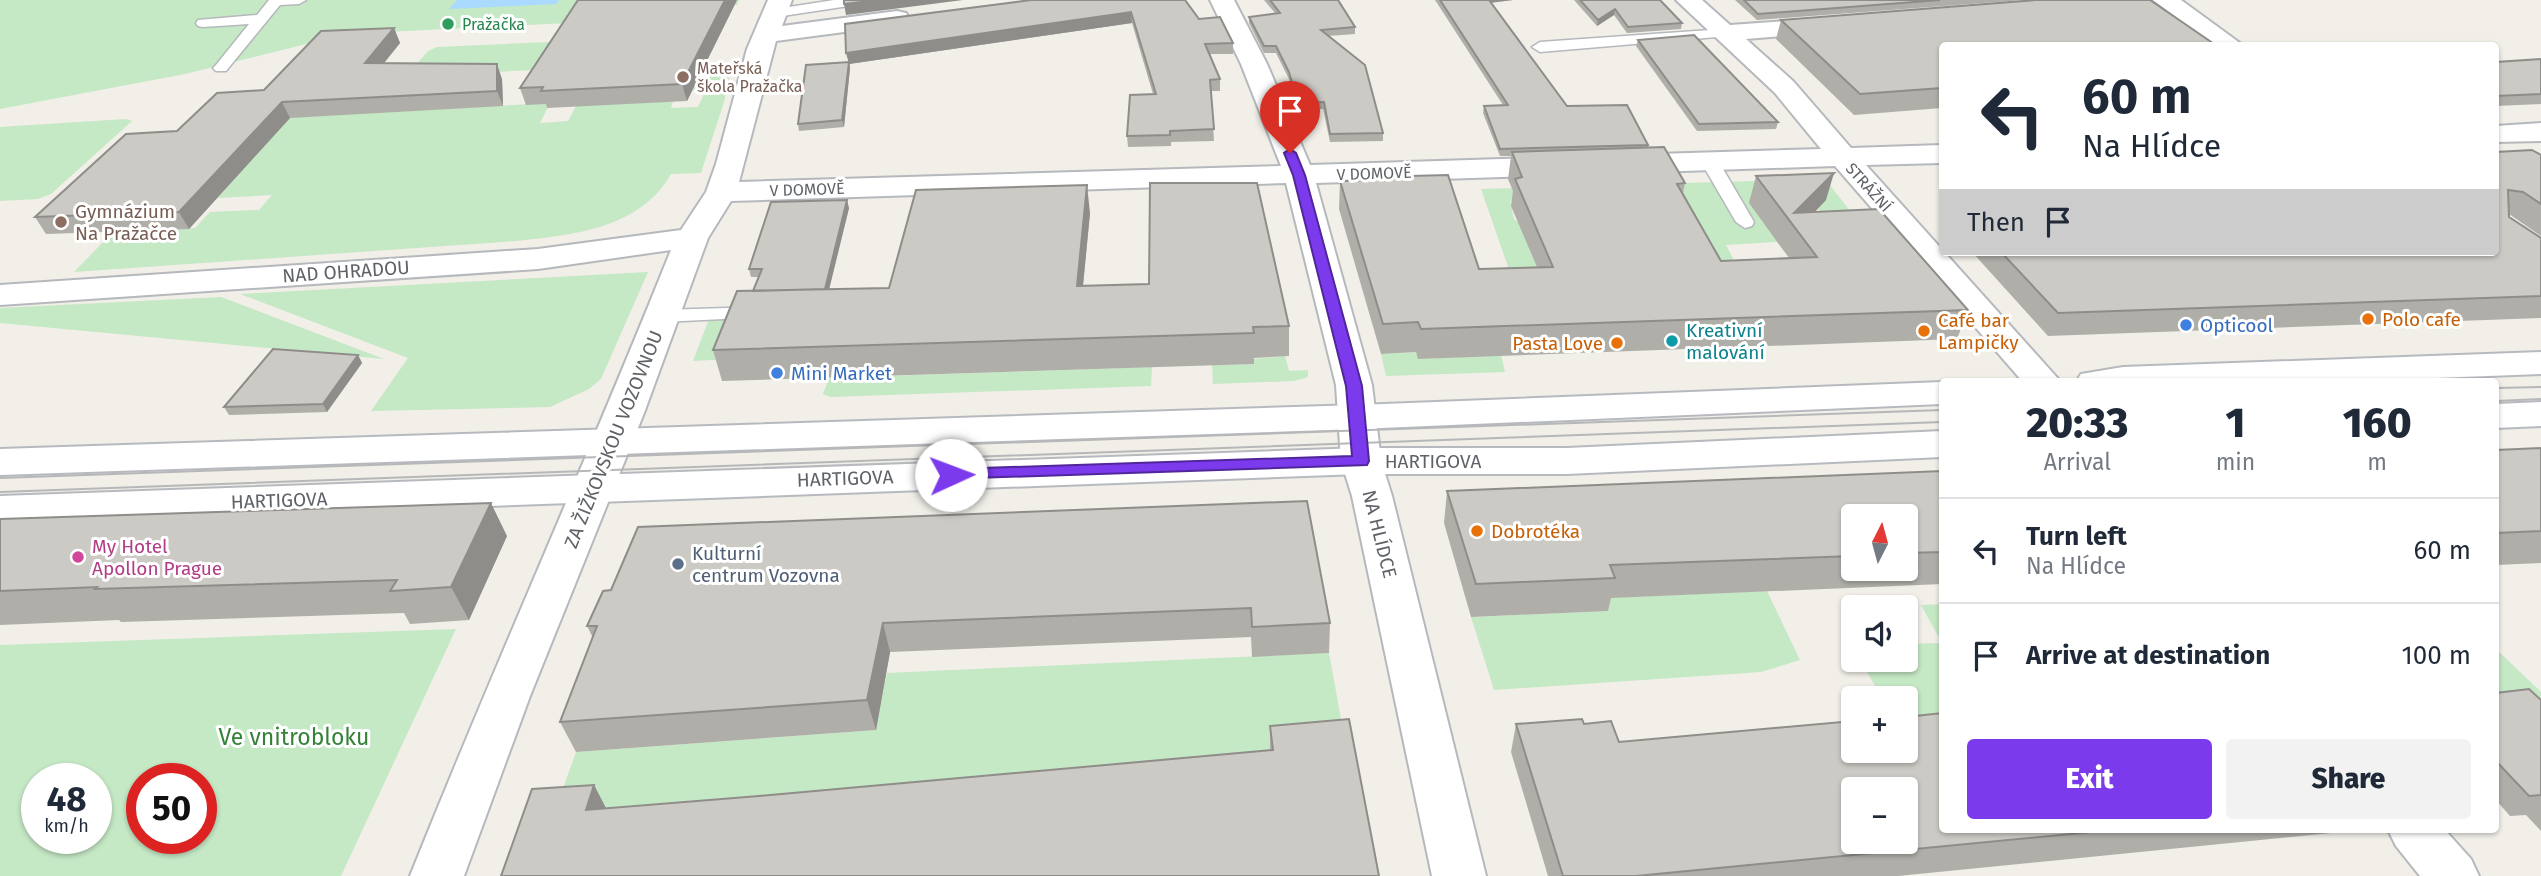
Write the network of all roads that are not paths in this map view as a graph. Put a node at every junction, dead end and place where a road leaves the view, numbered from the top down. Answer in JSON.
{"nodes":[{"id":1,"x":299,"y":0,"type":"edge"},
{"id":2,"x":862,"y":0,"type":"edge"},
{"id":3,"x":1222,"y":0,"type":"edge"},
{"id":4,"x":1688,"y":0,"type":"edge"},
{"id":5,"x":2165,"y":0,"type":"edge"},
{"id":6,"x":774,"y":16,"type":"edge"},
{"id":7,"x":914,"y":16,"type":"edge"},
{"id":8,"x":262,"y":19,"type":"junction"},
{"id":9,"x":203,"y":23,"type":"dead end"},
{"id":10,"x":1848,"y":23,"type":"edge"},
{"id":11,"x":1724,"y":33,"type":"junction"},
{"id":12,"x":2226,"y":42,"type":"edge"},
{"id":13,"x":1540,"y":47,"type":"dead end"},
{"id":14,"x":221,"y":68,"type":"dead end"},
{"id":15,"x":2541,"y":132,"type":"edge"},
{"id":16,"x":2499,"y":134,"type":"edge"},
{"id":17,"x":1939,"y":154,"type":"edge"},
{"id":18,"x":1843,"y":157,"type":"junction"},
{"id":19,"x":1710,"y":162,"type":"junction"},
{"id":20,"x":1299,"y":175,"type":"junction"},
{"id":21,"x":721,"y":192,"type":"junction"},
{"id":22,"x":1745,"y":222,"type":"dead end"},
{"id":23,"x":692,"y":238,"type":"junction"},
{"id":24,"x":0,"y":295,"type":"edge"},
{"id":25,"x":780,"y":312,"type":"edge"},
{"id":26,"x":663,"y":316,"type":"junction"},
{"id":27,"x":2541,"y":363,"type":"edge"},
{"id":28,"x":2039,"y":378,"type":"edge"},
{"id":29,"x":2123,"y":378,"type":"edge"},
{"id":30,"x":1939,"y":393,"type":"edge"},
{"id":31,"x":2541,"y":414,"type":"edge"},
{"id":32,"x":2499,"y":416,"type":"edge"},
{"id":33,"x":1358,"y":417,"type":"junction"},
{"id":34,"x":612,"y":440,"type":"junction"},
{"id":35,"x":1939,"y":444,"type":"edge"},
{"id":36,"x":1361,"y":461,"type":"junction"},
{"id":37,"x":0,"y":462,"type":"edge"},
{"id":38,"x":591,"y":488,"type":"junction"},
{"id":39,"x":0,"y":510,"type":"edge"},
{"id":40,"x":2416,"y":833,"type":"edge"},
{"id":41,"x":437,"y":876,"type":"edge"},
{"id":42,"x":1459,"y":876,"type":"edge"},
{"id":43,"x":2452,"y":876,"type":"edge"}],
"edges":[{"from":1,"to":8,"type":"lane"},
{"from":2,"to":6,"type":"lane"},
{"from":3,"to":20,"type":"street","name":"NA HLÍDCE"},
{"from":4,"to":11,"type":"street","name":"STRÁŽNÍ"},
{"from":5,"to":12,"type":"street"},
{"from":6,"to":7,"type":"street"},
{"from":6,"to":21,"type":"street","name":"ZA ŽIŽKOVSKOU VOZOVNOU"},
{"from":8,"to":9,"type":"lane"},
{"from":8,"to":14,"type":"lane"},
{"from":10,"to":11,"type":"street"},
{"from":11,"to":13,"type":"lane"},
{"from":11,"to":18,"type":"street","name":"STRÁŽNÍ"},
{"from":15,"to":16,"type":"street"},
{"from":17,"to":18,"type":"street","name":"V DOMOVĚ"},
{"from":18,"to":19,"type":"street","name":"V DOMOVĚ"},
{"from":18,"to":28,"type":"street","name":"STRÁŽNÍ"},
{"from":19,"to":20,"type":"street","name":"V DOMOVĚ"},
{"from":19,"to":22,"type":"lane"},
{"from":20,"to":21,"type":"street","name":"V DOMOVĚ"},
{"from":20,"to":33,"type":"street","name":"NA HLÍDCE"},
{"from":21,"to":23,"type":"street","name":"ZA ŽIŽKOVSKOU VOZOVNOU"},
{"from":23,"to":24,"type":"street","name":"NAD OHRADOU"},
{"from":23,"to":26,"type":"street","name":"ZA ŽIŽKOVSKOU VOZOVNOU"},
{"from":25,"to":26,"type":"lane"},
{"from":26,"to":34,"type":"street","name":"ZA ŽIŽKOVSKOU VOZOVNOU"},
{"from":27,"to":29,"type":"street"},
{"from":30,"to":33,"type":"street"},
{"from":31,"to":32,"type":"street"},
{"from":33,"to":34,"type":"street"},
{"from":33,"to":36,"type":"street","name":"NA HLÍDCE"},
{"from":34,"to":37,"type":"street"},
{"from":34,"to":38,"type":"street","name":"ZA ŽIŽKOVSKOU VOZOVNOU"},
{"from":35,"to":36,"type":"street","name":"HARTIGOVA"},
{"from":36,"to":38,"type":"street","name":"HARTIGOVA"},
{"from":36,"to":42,"type":"street","name":"NA HLÍDCE"},
{"from":38,"to":39,"type":"street","name":"HARTIGOVA"},
{"from":38,"to":41,"type":"street","name":"ZA ŽIŽKOVSKOU VOZOVNOU"},
{"from":40,"to":43,"type":"street"}]}
